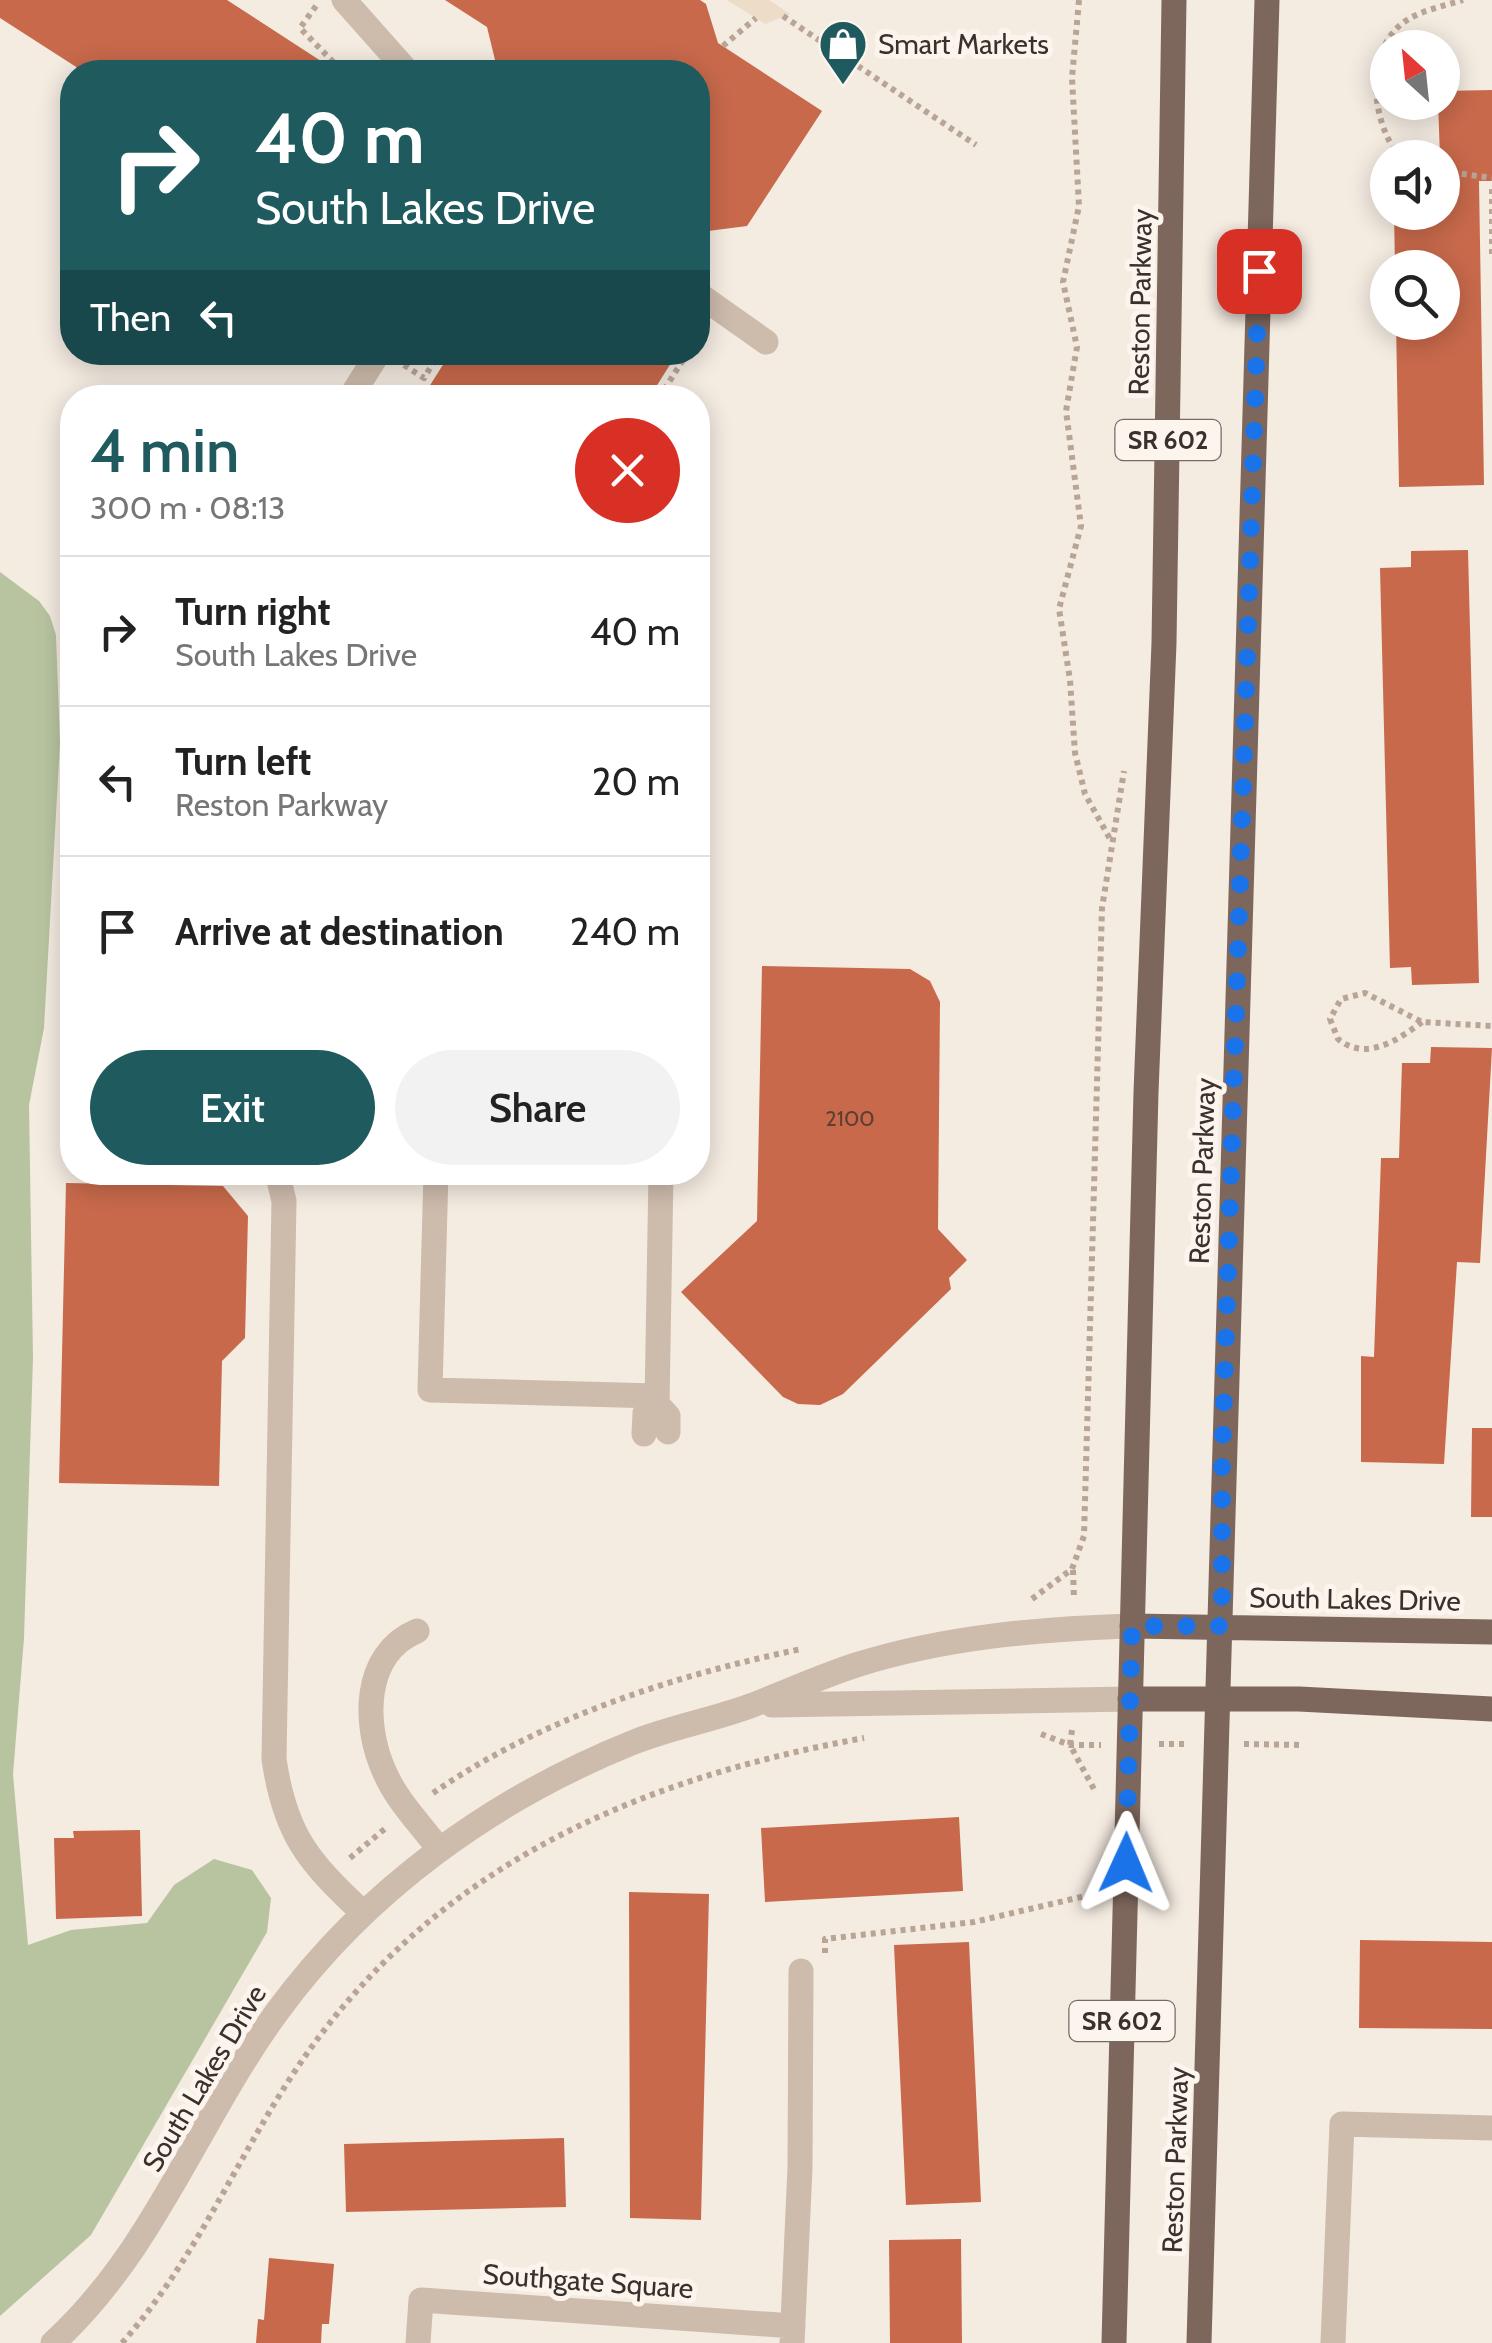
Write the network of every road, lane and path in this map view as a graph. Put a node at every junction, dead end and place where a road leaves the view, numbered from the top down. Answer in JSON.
{"nodes":[{"id":1,"x":344,"y":0,"type":"edge"},
{"id":2,"x":1080,"y":0,"type":"edge"},
{"id":3,"x":1174,"y":0,"type":"edge"},
{"id":4,"x":1268,"y":0,"type":"edge"},
{"id":5,"x":1463,"y":0,"type":"edge"},
{"id":6,"x":315,"y":7,"type":"dead end"},
{"id":7,"x":783,"y":16,"type":"dead end"},
{"id":8,"x":756,"y":18,"type":"dead end"},
{"id":9,"x":723,"y":46,"type":"dead end"},
{"id":10,"x":331,"y":60,"type":"edge"},
{"id":11,"x":397,"y":60,"type":"edge"},
{"id":12,"x":1388,"y":140,"type":"edge"},
{"id":13,"x":976,"y":145,"type":"dead end"},
{"id":14,"x":1460,"y":174,"type":"edge"},
{"id":15,"x":1492,"y":178,"type":"edge"},
{"id":16,"x":1492,"y":189,"type":"edge"},
{"id":17,"x":1492,"y":256,"type":"edge"},
{"id":18,"x":710,"y":302,"type":"edge"},
{"id":19,"x":766,"y":342,"type":"dead end"},
{"id":20,"x":381,"y":365,"type":"edge"},
{"id":21,"x":402,"y":365,"type":"edge"},
{"id":22,"x":432,"y":365,"type":"edge"},
{"id":23,"x":362,"y":385,"type":"edge"},
{"id":24,"x":1422,"y":1022,"type":"junction"},
{"id":25,"x":1492,"y":1026,"type":"edge"},
{"id":26,"x":280,"y":1185,"type":"edge"},
{"id":27,"x":436,"y":1185,"type":"edge"},
{"id":28,"x":661,"y":1185,"type":"edge"},
{"id":29,"x":657,"y":1400,"type":"junction"},
{"id":30,"x":656,"y":1433,"type":"dead end"},
{"id":31,"x":1072,"y":1569,"type":"dead end"},
{"id":32,"x":1132,"y":1626,"type":"junction"},
{"id":33,"x":1222,"y":1626,"type":"junction"},
{"id":34,"x":417,"y":1631,"type":"dead end"},
{"id":35,"x":1492,"y":1632,"type":"edge"},
{"id":36,"x":1130,"y":1699,"type":"junction"},
{"id":37,"x":1220,"y":1699,"type":"junction"},
{"id":38,"x":748,"y":1707,"type":"junction"},
{"id":39,"x":1492,"y":1710,"type":"edge"},
{"id":40,"x":1028,"y":1731,"type":"dead end"},
{"id":41,"x":877,"y":1736,"type":"dead end"},
{"id":42,"x":1070,"y":1745,"type":"dead end"},
{"id":43,"x":439,"y":1849,"type":"junction"},
{"id":44,"x":1095,"y":1894,"type":"dead end"},
{"id":45,"x":362,"y":1912,"type":"junction"},
{"id":46,"x":807,"y":1963,"type":"joint"},
{"id":47,"x":1492,"y":2128,"type":"edge"},
{"id":48,"x":792,"y":2334,"type":"edge"},
{"id":49,"x":54,"y":2343,"type":"edge"},
{"id":50,"x":122,"y":2343,"type":"edge"},
{"id":51,"x":418,"y":2343,"type":"edge"},
{"id":52,"x":1114,"y":2343,"type":"edge"},
{"id":53,"x":1199,"y":2343,"type":"edge"},
{"id":54,"x":1333,"y":2343,"type":"edge"}],
"edges":[{"from":1,"to":11,"type":"street"},
{"from":2,"to":31,"type":"path"},
{"from":3,"to":32,"type":"main road","name":"Reston Parkway","number":"SR 602"},
{"from":4,"to":33,"type":"main road","name":"Reston Parkway","number":"SR 602"},
{"from":5,"to":12,"type":"path"},
{"from":6,"to":10,"type":"path"},
{"from":7,"to":13,"type":"path"},
{"from":8,"to":9,"type":"path"},
{"from":14,"to":15,"type":"path"},
{"from":16,"to":17,"type":"path"},
{"from":18,"to":19,"type":"street"},
{"from":20,"to":23,"type":"street"},
{"from":21,"to":22,"type":"path"},
{"from":24,"to":24,"type":"path"},
{"from":24,"to":25,"type":"path"},
{"from":26,"to":45,"type":"street"},
{"from":27,"to":29,"type":"street"},
{"from":28,"to":29,"type":"street"},
{"from":29,"to":30,"type":"street"},
{"from":32,"to":33,"type":"main road","name":"South Lakes Drive"},
{"from":32,"to":36,"type":"main road","name":"Reston Parkway","number":"SR 602"},
{"from":32,"to":38,"type":"street","name":"South Lakes Drive"},
{"from":33,"to":35,"type":"main road","name":"South Lakes Drive"},
{"from":33,"to":37,"type":"main road","name":"Reston Parkway","number":"SR 602"},
{"from":34,"to":43,"type":"street"},
{"from":36,"to":37,"type":"main road","name":"South Lakes Drive"},
{"from":36,"to":38,"type":"street","name":"South Lakes Drive"},
{"from":36,"to":52,"type":"main road","name":"Reston Parkway","number":"SR 602"},
{"from":37,"to":39,"type":"main road","name":"South Lakes Drive"},
{"from":37,"to":53,"type":"main road","name":"Reston Parkway","number":"SR 602"},
{"from":38,"to":43,"type":"street","name":"South Lakes Drive"},
{"from":40,"to":42,"type":"path"},
{"from":41,"to":50,"type":"path"},
{"from":43,"to":45,"type":"street","name":"South Lakes Drive"},
{"from":44,"to":46,"type":"path"},
{"from":45,"to":49,"type":"street","name":"South Lakes Drive"},
{"from":46,"to":48,"type":"street"},
{"from":47,"to":54,"type":"street"},
{"from":48,"to":51,"type":"street","name":"Southgate Square"}]}
